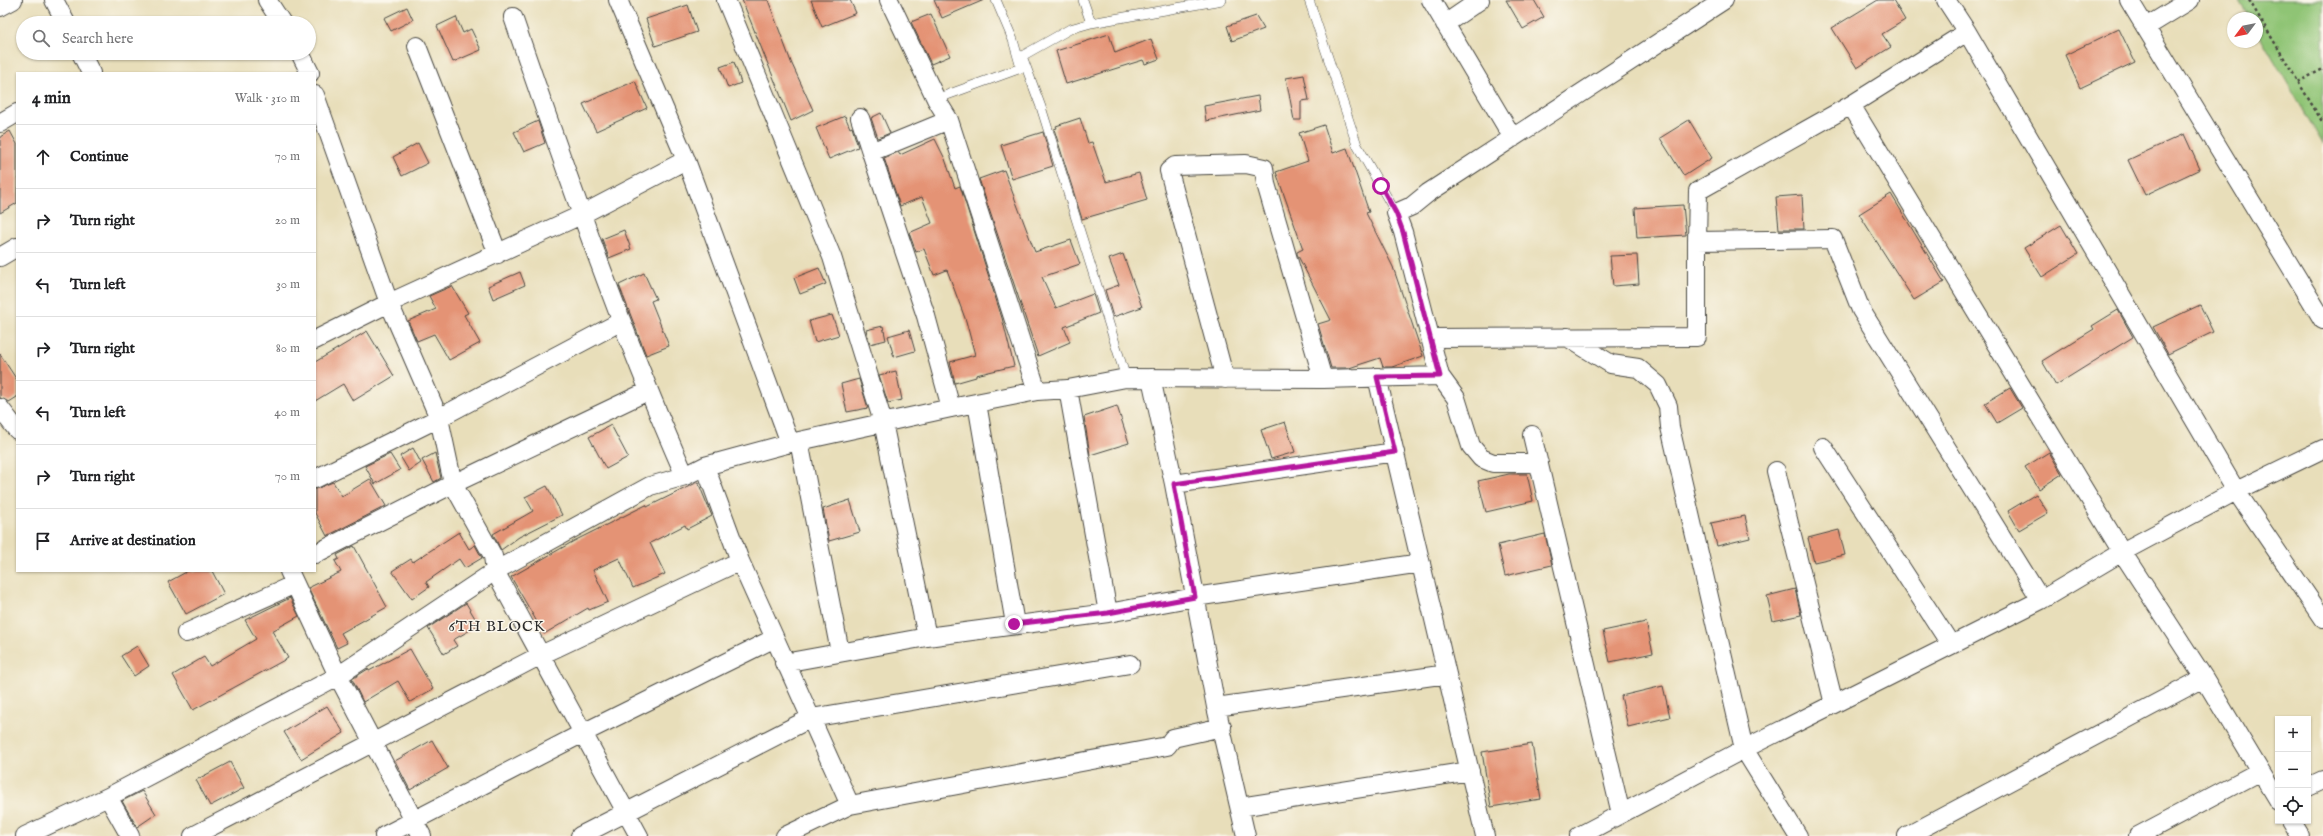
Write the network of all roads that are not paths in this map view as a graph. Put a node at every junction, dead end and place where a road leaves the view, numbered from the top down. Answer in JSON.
{"nodes":[{"id":1,"x":13,"y":0,"type":"edge"},
{"id":2,"x":54,"y":0,"type":"edge"},
{"id":3,"x":267,"y":0,"type":"edge"},
{"id":4,"x":618,"y":0,"type":"edge"},
{"id":5,"x":726,"y":0,"type":"edge"},
{"id":6,"x":889,"y":0,"type":"edge"},
{"id":7,"x":996,"y":0,"type":"edge"},
{"id":8,"x":1083,"y":0,"type":"edge"},
{"id":9,"x":1222,"y":0,"type":"edge"},
{"id":10,"x":1309,"y":0,"type":"edge"},
{"id":11,"x":1431,"y":0,"type":"edge"},
{"id":12,"x":1480,"y":0,"type":"edge"},
{"id":13,"x":1724,"y":0,"type":"edge"},
{"id":14,"x":1946,"y":0,"type":"edge"},
{"id":15,"x":2129,"y":0,"type":"edge"},
{"id":16,"x":2190,"y":0,"type":"edge"},
{"id":17,"x":0,"y":7,"type":"edge"},
{"id":18,"x":62,"y":16,"type":"edge"},
{"id":19,"x":277,"y":16,"type":"edge"},
{"id":20,"x":513,"y":16,"type":"dead end"},
{"id":21,"x":1091,"y":23,"type":"junction"},
{"id":22,"x":1445,"y":24,"type":"junction"},
{"id":23,"x":2146,"y":27,"type":"junction"},
{"id":24,"x":1967,"y":32,"type":"junction"},
{"id":25,"x":417,"y":46,"type":"dead end"},
{"id":26,"x":1022,"y":56,"type":"junction"},
{"id":27,"x":84,"y":60,"type":"edge"},
{"id":28,"x":304,"y":60,"type":"edge"},
{"id":29,"x":1021,"y":68,"type":"junction"},
{"id":30,"x":90,"y":72,"type":"edge"},
{"id":31,"x":310,"y":72,"type":"edge"},
{"id":32,"x":316,"y":98,"type":"edge"},
{"id":33,"x":936,"y":99,"type":"junction"},
{"id":34,"x":1851,"y":105,"type":"junction"},
{"id":35,"x":16,"y":114,"type":"edge"},
{"id":36,"x":860,"y":118,"type":"dead end"},
{"id":37,"x":949,"y":120,"type":"junction"},
{"id":38,"x":0,"y":123,"type":"edge"},
{"id":39,"x":1513,"y":138,"type":"junction"},
{"id":40,"x":872,"y":152,"type":"junction"},
{"id":41,"x":686,"y":160,"type":"junction"},
{"id":42,"x":1396,"y":213,"type":"junction"},
{"id":43,"x":581,"y":215,"type":"junction"},
{"id":44,"x":1697,"y":241,"type":"junction"},
{"id":45,"x":16,"y":249,"type":"edge"},
{"id":46,"x":498,"y":254,"type":"junction"},
{"id":47,"x":0,"y":257,"type":"edge"},
{"id":48,"x":388,"y":303,"type":"junction"},
{"id":49,"x":2323,"y":320,"type":"edge"},
{"id":50,"x":620,"y":322,"type":"junction"},
{"id":51,"x":1567,"y":337,"type":"junction"},
{"id":52,"x":1430,"y":338,"type":"junction"},
{"id":53,"x":316,"y":339,"type":"edge"},
{"id":54,"x":1440,"y":376,"type":"junction"},
{"id":55,"x":1377,"y":377,"type":"junction"},
{"id":56,"x":1126,"y":378,"type":"junction"},
{"id":57,"x":1151,"y":378,"type":"junction"},
{"id":58,"x":1225,"y":379,"type":"junction"},
{"id":59,"x":1323,"y":379,"type":"junction"},
{"id":60,"x":1068,"y":389,"type":"junction"},
{"id":61,"x":648,"y":391,"type":"junction"},
{"id":62,"x":1037,"y":391,"type":"junction"},
{"id":63,"x":977,"y":404,"type":"junction"},
{"id":64,"x":0,"y":408,"type":"edge"},
{"id":65,"x":951,"y":408,"type":"junction"},
{"id":66,"x":439,"y":418,"type":"junction"},
{"id":67,"x":883,"y":422,"type":"junction"},
{"id":68,"x":16,"y":429,"type":"edge"},
{"id":69,"x":1532,"y":434,"type":"dead end"},
{"id":70,"x":794,"y":442,"type":"junction"},
{"id":71,"x":1823,"y":447,"type":"dead end"},
{"id":72,"x":2323,"y":449,"type":"edge"},
{"id":73,"x":1395,"y":452,"type":"junction"},
{"id":74,"x":1539,"y":463,"type":"junction"},
{"id":75,"x":705,"y":466,"type":"junction"},
{"id":76,"x":1776,"y":471,"type":"dead end"},
{"id":77,"x":685,"y":476,"type":"junction"},
{"id":78,"x":316,"y":479,"type":"edge"},
{"id":79,"x":453,"y":484,"type":"junction"},
{"id":80,"x":1174,"y":484,"type":"junction"},
{"id":81,"x":2236,"y":491,"type":"junction"},
{"id":82,"x":2122,"y":552,"type":"junction"},
{"id":83,"x":316,"y":553,"type":"edge"},
{"id":84,"x":740,"y":561,"type":"junction"},
{"id":85,"x":1421,"y":563,"type":"junction"},
{"id":86,"x":495,"y":571,"type":"junction"},
{"id":87,"x":292,"y":578,"type":"edge"},
{"id":88,"x":1195,"y":597,"type":"junction"},
{"id":89,"x":2041,"y":600,"type":"junction"},
{"id":90,"x":1108,"y":613,"type":"junction"},
{"id":91,"x":2323,"y":619,"type":"edge"},
{"id":92,"x":1014,"y":624,"type":"junction"},
{"id":93,"x":186,"y":633,"type":"dead end"},
{"id":94,"x":927,"y":636,"type":"junction"},
{"id":95,"x":774,"y":639,"type":"junction"},
{"id":96,"x":1951,"y":645,"type":"junction"},
{"id":97,"x":840,"y":652,"type":"junction"},
{"id":98,"x":541,"y":655,"type":"junction"},
{"id":99,"x":784,"y":663,"type":"junction"},
{"id":100,"x":1130,"y":664,"type":"dead end"},
{"id":101,"x":1447,"y":674,"type":"junction"},
{"id":102,"x":338,"y":676,"type":"junction"},
{"id":103,"x":2204,"y":678,"type":"junction"},
{"id":104,"x":1834,"y":704,"type":"junction"},
{"id":105,"x":1216,"y":707,"type":"junction"},
{"id":106,"x":811,"y":718,"type":"junction"},
{"id":107,"x":1222,"y":727,"type":"junction"},
{"id":108,"x":584,"y":733,"type":"junction"},
{"id":109,"x":373,"y":742,"type":"junction"},
{"id":110,"x":1744,"y":749,"type":"junction"},
{"id":111,"x":1470,"y":771,"type":"junction"},
{"id":112,"x":2260,"y":772,"type":"junction"},
{"id":113,"x":2323,"y":780,"type":"edge"},
{"id":114,"x":2311,"y":786,"type":"edge"},
{"id":115,"x":2275,"y":795,"type":"edge"},
{"id":116,"x":108,"y":798,"type":"junction"},
{"id":117,"x":850,"y":805,"type":"junction"},
{"id":118,"x":1240,"y":807,"type":"junction"},
{"id":119,"x":627,"y":811,"type":"junction"},
{"id":120,"x":1621,"y":814,"type":"junction"},
{"id":121,"x":2293,"y":824,"type":"edge"},
{"id":122,"x":418,"y":828,"type":"edge"},
{"id":123,"x":25,"y":836,"type":"edge"},
{"id":124,"x":130,"y":836,"type":"edge"},
{"id":125,"x":193,"y":836,"type":"edge"},
{"id":126,"x":384,"y":836,"type":"edge"},
{"id":127,"x":580,"y":836,"type":"edge"},
{"id":128,"x":639,"y":836,"type":"edge"},
{"id":129,"x":785,"y":836,"type":"edge"},
{"id":130,"x":1246,"y":836,"type":"edge"},
{"id":131,"x":1485,"y":836,"type":"edge"},
{"id":132,"x":1579,"y":836,"type":"edge"},
{"id":133,"x":1798,"y":836,"type":"edge"},
{"id":134,"x":1907,"y":836,"type":"edge"},
{"id":135,"x":2138,"y":836,"type":"edge"},
{"id":136,"x":2300,"y":836,"type":"edge"}],
"edges":[{"from":1,"to":17,"type":"street"},
{"from":2,"to":18,"type":"street"},
{"from":3,"to":19,"type":"street"},
{"from":4,"to":41,"type":"street"},
{"from":5,"to":67,"type":"street"},
{"from":6,"to":33,"type":"street"},
{"from":7,"to":29,"type":"lane"},
{"from":8,"to":21,"type":"lane"},
{"from":9,"to":21,"type":"lane"},
{"from":10,"to":42,"type":"lane"},
{"from":11,"to":22,"type":"street"},
{"from":12,"to":22,"type":"street"},
{"from":13,"to":39,"type":"street"},
{"from":14,"to":24,"type":"street"},
{"from":15,"to":23,"type":"street"},
{"from":16,"to":23,"type":"street"},
{"from":20,"to":43,"type":"street"},
{"from":21,"to":26,"type":"lane"},
{"from":22,"to":39,"type":"street"},
{"from":23,"to":49,"type":"street"},
{"from":24,"to":34,"type":"street"},
{"from":24,"to":81,"type":"street"},
{"from":25,"to":46,"type":"street"},
{"from":26,"to":29,"type":"lane"},
{"from":26,"to":56,"type":"lane"},
{"from":27,"to":30,"type":"street"},
{"from":28,"to":31,"type":"street"},
{"from":29,"to":33,"type":"lane"},
{"from":32,"to":48,"type":"street"},
{"from":33,"to":37,"type":"street"},
{"from":34,"to":44,"type":"street"},
{"from":34,"to":82,"type":"street"},
{"from":35,"to":38,"type":"street"},
{"from":36,"to":40,"type":"street"},
{"from":37,"to":40,"type":"street"},
{"from":37,"to":62,"type":"street"},
{"from":39,"to":42,"type":"street"},
{"from":40,"to":65,"type":"street"},
{"from":41,"to":43,"type":"street"},
{"from":41,"to":70,"type":"street"},
{"from":42,"to":52,"type":"street"},
{"from":43,"to":46,"type":"street"},
{"from":43,"to":50,"type":"street"},
{"from":44,"to":51,"type":"street"},
{"from":44,"to":89,"type":"street"},
{"from":45,"to":47,"type":"street"},
{"from":46,"to":48,"type":"street"},
{"from":48,"to":53,"type":"street"},
{"from":48,"to":66,"type":"street"},
{"from":50,"to":61,"type":"street"},
{"from":50,"to":66,"type":"street"},
{"from":51,"to":52,"type":"street"},
{"from":51,"to":110,"type":"street"},
{"from":52,"to":54,"type":"street"},
{"from":54,"to":55,"type":"street"},
{"from":54,"to":74,"type":"street"},
{"from":55,"to":59,"type":"street"},
{"from":55,"to":73,"type":"street"},
{"from":56,"to":57,"type":"street"},
{"from":56,"to":60,"type":"street"},
{"from":57,"to":58,"type":"street"},
{"from":57,"to":80,"type":"street"},
{"from":58,"to":59,"type":"street"},
{"from":58,"to":59,"type":"street"},
{"from":60,"to":62,"type":"street"},
{"from":60,"to":90,"type":"street"},
{"from":61,"to":77,"type":"street"},
{"from":61,"to":79,"type":"street"},
{"from":62,"to":63,"type":"street"},
{"from":63,"to":65,"type":"street"},
{"from":63,"to":92,"type":"street"},
{"from":64,"to":68,"type":"street"},
{"from":65,"to":67,"type":"street"},
{"from":66,"to":78,"type":"street"},
{"from":66,"to":79,"type":"street"},
{"from":67,"to":70,"type":"street"},
{"from":67,"to":94,"type":"street"},
{"from":69,"to":74,"type":"street"},
{"from":70,"to":75,"type":"street"},
{"from":70,"to":97,"type":"street"},
{"from":71,"to":96,"type":"street"},
{"from":72,"to":81,"type":"street"},
{"from":73,"to":80,"type":"street"},
{"from":73,"to":85,"type":"street"},
{"from":74,"to":120,"type":"street"},
{"from":75,"to":77,"type":"street"},
{"from":75,"to":84,"type":"street"},
{"from":76,"to":104,"type":"street"},
{"from":77,"to":86,"type":"street"},
{"from":79,"to":83,"type":"street"},
{"from":79,"to":86,"type":"street"},
{"from":80,"to":88,"type":"street"},
{"from":81,"to":82,"type":"street"},
{"from":81,"to":91,"type":"street"},
{"from":82,"to":89,"type":"street"},
{"from":82,"to":103,"type":"street"},
{"from":84,"to":95,"type":"street"},
{"from":84,"to":98,"type":"street"},
{"from":85,"to":88,"type":"street"},
{"from":85,"to":101,"type":"street"},
{"from":86,"to":98,"type":"street"},
{"from":86,"to":102,"type":"street"},
{"from":87,"to":93,"type":"street"},
{"from":87,"to":102,"type":"street"},
{"from":88,"to":90,"type":"street"},
{"from":88,"to":105,"type":"street"},
{"from":89,"to":96,"type":"street"},
{"from":90,"to":92,"type":"street"},
{"from":92,"to":94,"type":"street"},
{"from":94,"to":97,"type":"street"},
{"from":95,"to":99,"type":"street"},
{"from":95,"to":108,"type":"street"},
{"from":96,"to":104,"type":"street"},
{"from":97,"to":99,"type":"street"},
{"from":98,"to":108,"type":"street"},
{"from":98,"to":109,"type":"street"},
{"from":99,"to":106,"type":"street"},
{"from":100,"to":106,"type":"street"},
{"from":101,"to":105,"type":"street"},
{"from":101,"to":111,"type":"street"},
{"from":102,"to":109,"type":"street"},
{"from":102,"to":116,"type":"street"},
{"from":103,"to":112,"type":"street"},
{"from":103,"to":134,"type":"street"},
{"from":104,"to":110,"type":"street"},
{"from":105,"to":107,"type":"street"},
{"from":106,"to":117,"type":"street"},
{"from":106,"to":119,"type":"street"},
{"from":107,"to":117,"type":"street"},
{"from":107,"to":118,"type":"street"},
{"from":108,"to":119,"type":"street"},
{"from":108,"to":122,"type":"street"},
{"from":109,"to":122,"type":"street"},
{"from":109,"to":125,"type":"street"},
{"from":110,"to":120,"type":"street"},
{"from":110,"to":133,"type":"street"},
{"from":111,"to":118,"type":"street"},
{"from":111,"to":131,"type":"street"},
{"from":112,"to":115,"type":"street"},
{"from":112,"to":135,"type":"street"},
{"from":113,"to":114,"type":"street"},
{"from":116,"to":123,"type":"street"},
{"from":116,"to":124,"type":"street"},
{"from":117,"to":129,"type":"street"},
{"from":118,"to":130,"type":"street"},
{"from":119,"to":127,"type":"street"},
{"from":119,"to":128,"type":"street"},
{"from":120,"to":132,"type":"street"},
{"from":121,"to":136,"type":"street"},
{"from":122,"to":126,"type":"street"}]}
